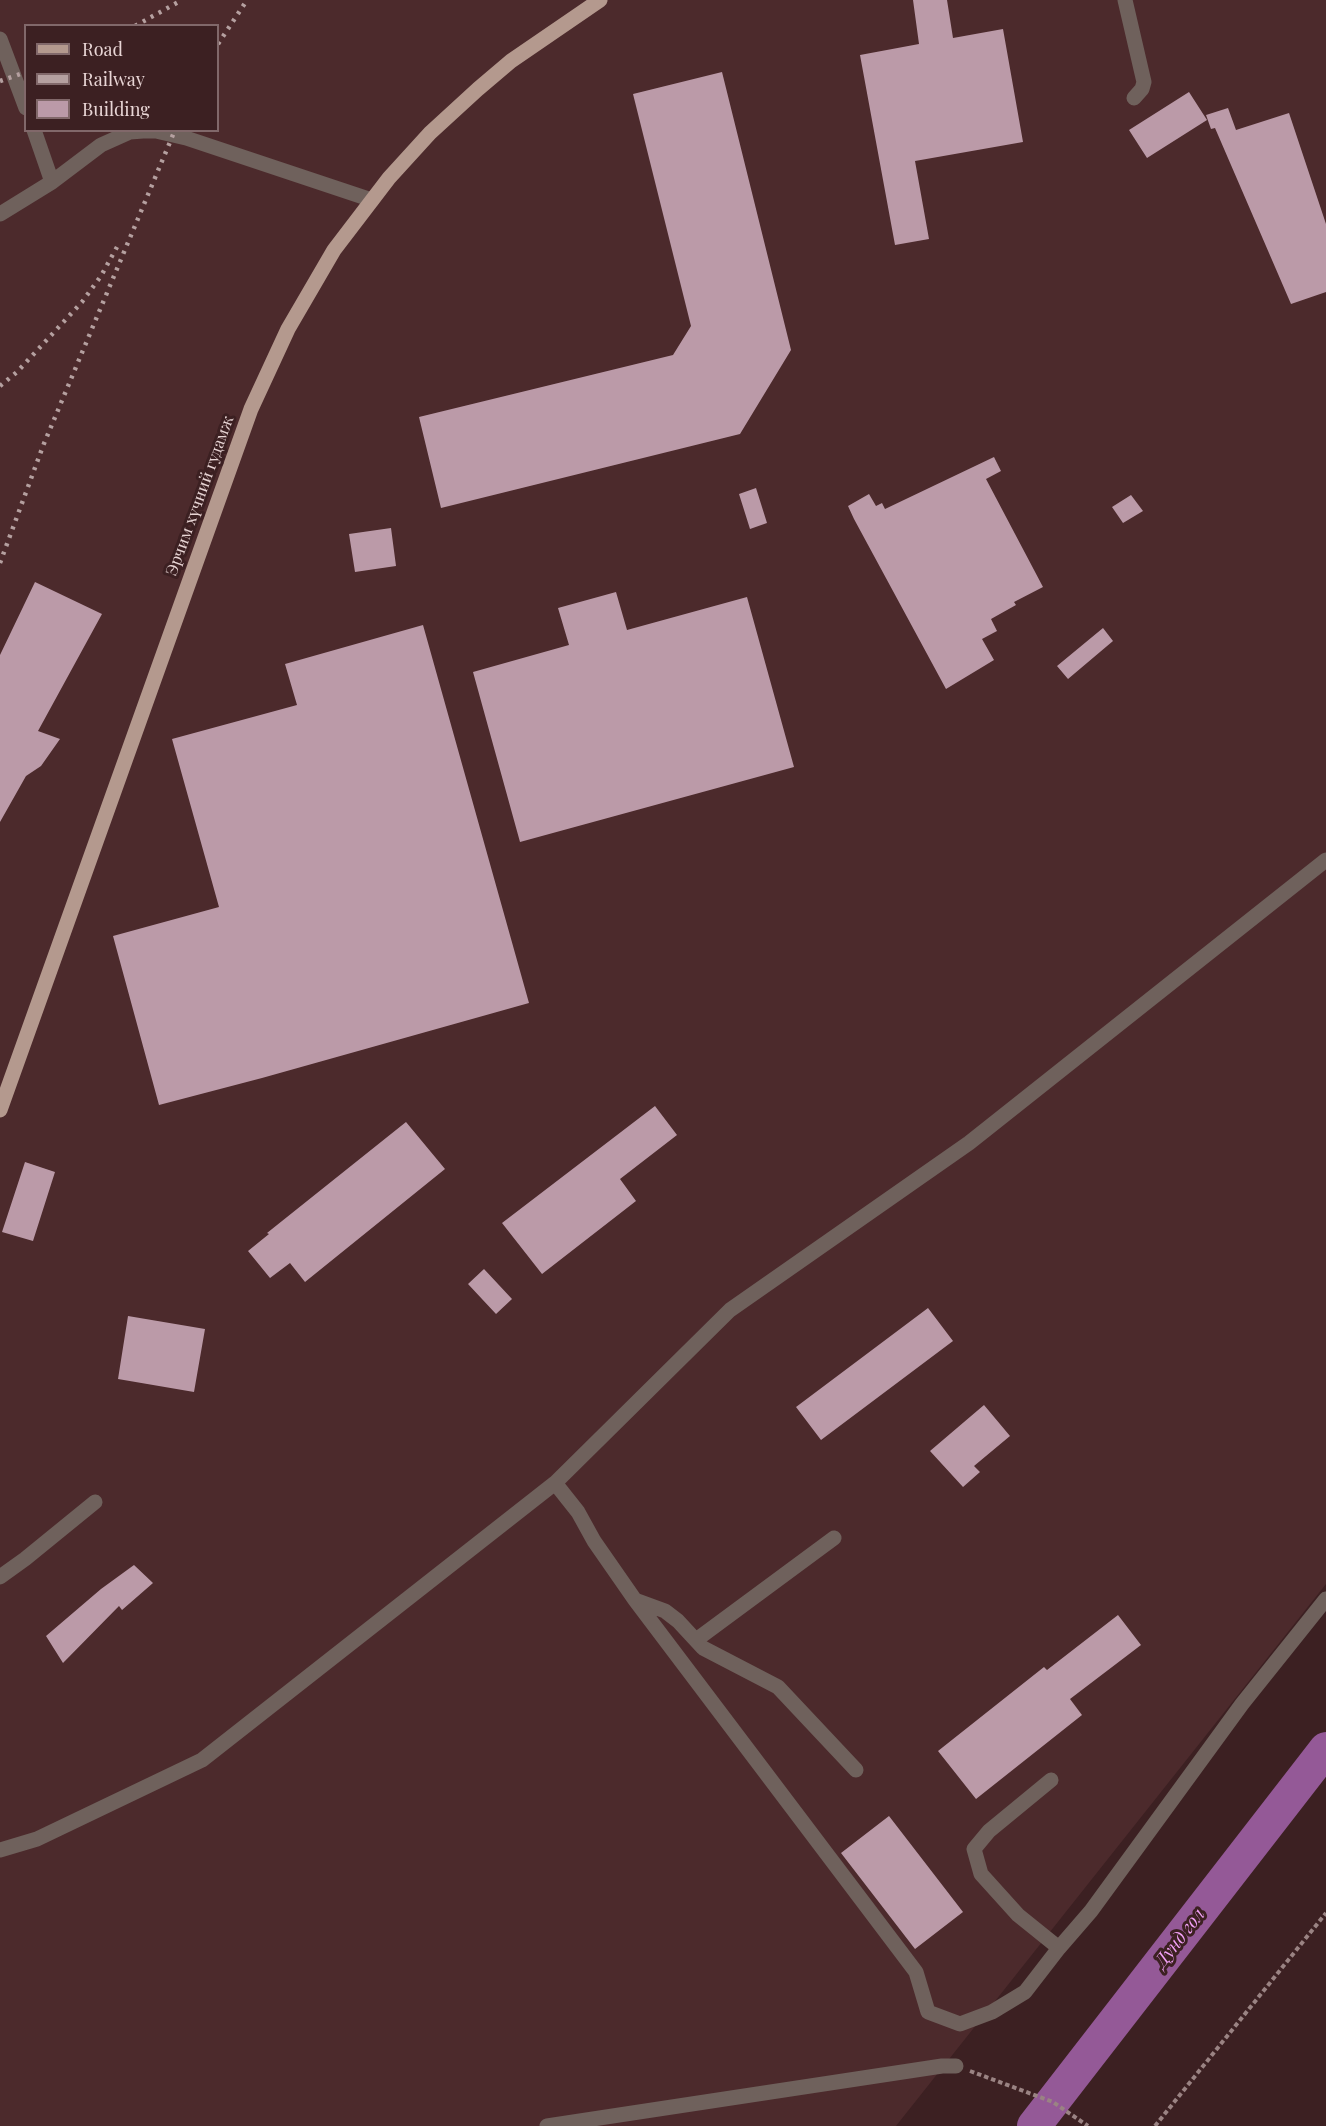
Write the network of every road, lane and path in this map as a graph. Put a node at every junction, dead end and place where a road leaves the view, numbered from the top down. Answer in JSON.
{"nodes":[{"id":1,"x":600,"y":0,"type":"edge"},
{"id":2,"x":1125,"y":0,"type":"edge"},
{"id":3,"x":0,"y":39,"type":"edge"},
{"id":4,"x":1134,"y":98,"type":"dead end"},
{"id":5,"x":24,"y":103,"type":"edge"},
{"id":6,"x":35,"y":132,"type":"edge"},
{"id":7,"x":130,"y":132,"type":"edge"},
{"id":8,"x":160,"y":132,"type":"edge"},
{"id":9,"x":52,"y":182,"type":"junction"},
{"id":10,"x":372,"y":200,"type":"junction"},
{"id":11,"x":0,"y":214,"type":"edge"},
{"id":12,"x":1326,"y":860,"type":"edge"},
{"id":13,"x":0,"y":1110,"type":"edge"},
{"id":14,"x":555,"y":1483,"type":"junction"},
{"id":15,"x":94,"y":1502,"type":"dead end"},
{"id":16,"x":834,"y":1538,"type":"dead end"},
{"id":17,"x":0,"y":1577,"type":"edge"},
{"id":18,"x":1326,"y":1599,"type":"edge"},
{"id":19,"x":635,"y":1600,"type":"junction"},
{"id":20,"x":696,"y":1640,"type":"junction"},
{"id":21,"x":856,"y":1770,"type":"dead end"},
{"id":22,"x":1052,"y":1780,"type":"dead end"},
{"id":23,"x":0,"y":1850,"type":"edge"},
{"id":24,"x":1326,"y":1913,"type":"edge"},
{"id":25,"x":1059,"y":1948,"type":"junction"},
{"id":26,"x":956,"y":2066,"type":"joint"},
{"id":27,"x":547,"y":2126,"type":"edge"},
{"id":28,"x":1088,"y":2126,"type":"edge"},
{"id":29,"x":1155,"y":2126,"type":"edge"}],
"edges":[{"from":1,"to":10,"type":"main road","name":"Эрчим хүчний гудамж"},
{"from":2,"to":4,"type":"street"},
{"from":3,"to":5,"type":"street"},
{"from":6,"to":9,"type":"street"},
{"from":7,"to":9,"type":"street"},
{"from":8,"to":10,"type":"street"},
{"from":9,"to":11,"type":"street"},
{"from":10,"to":13,"type":"main road","name":"Эрчим хүчний гудамж"},
{"from":12,"to":14,"type":"street"},
{"from":14,"to":19,"type":"street"},
{"from":14,"to":23,"type":"street"},
{"from":15,"to":17,"type":"street"},
{"from":16,"to":20,"type":"street"},
{"from":18,"to":25,"type":"street"},
{"from":19,"to":20,"type":"street"},
{"from":19,"to":25,"type":"street"},
{"from":20,"to":21,"type":"street"},
{"from":22,"to":25,"type":"street"},
{"from":24,"to":29,"type":"path"},
{"from":26,"to":27,"type":"street"},
{"from":26,"to":28,"type":"path"}]}
